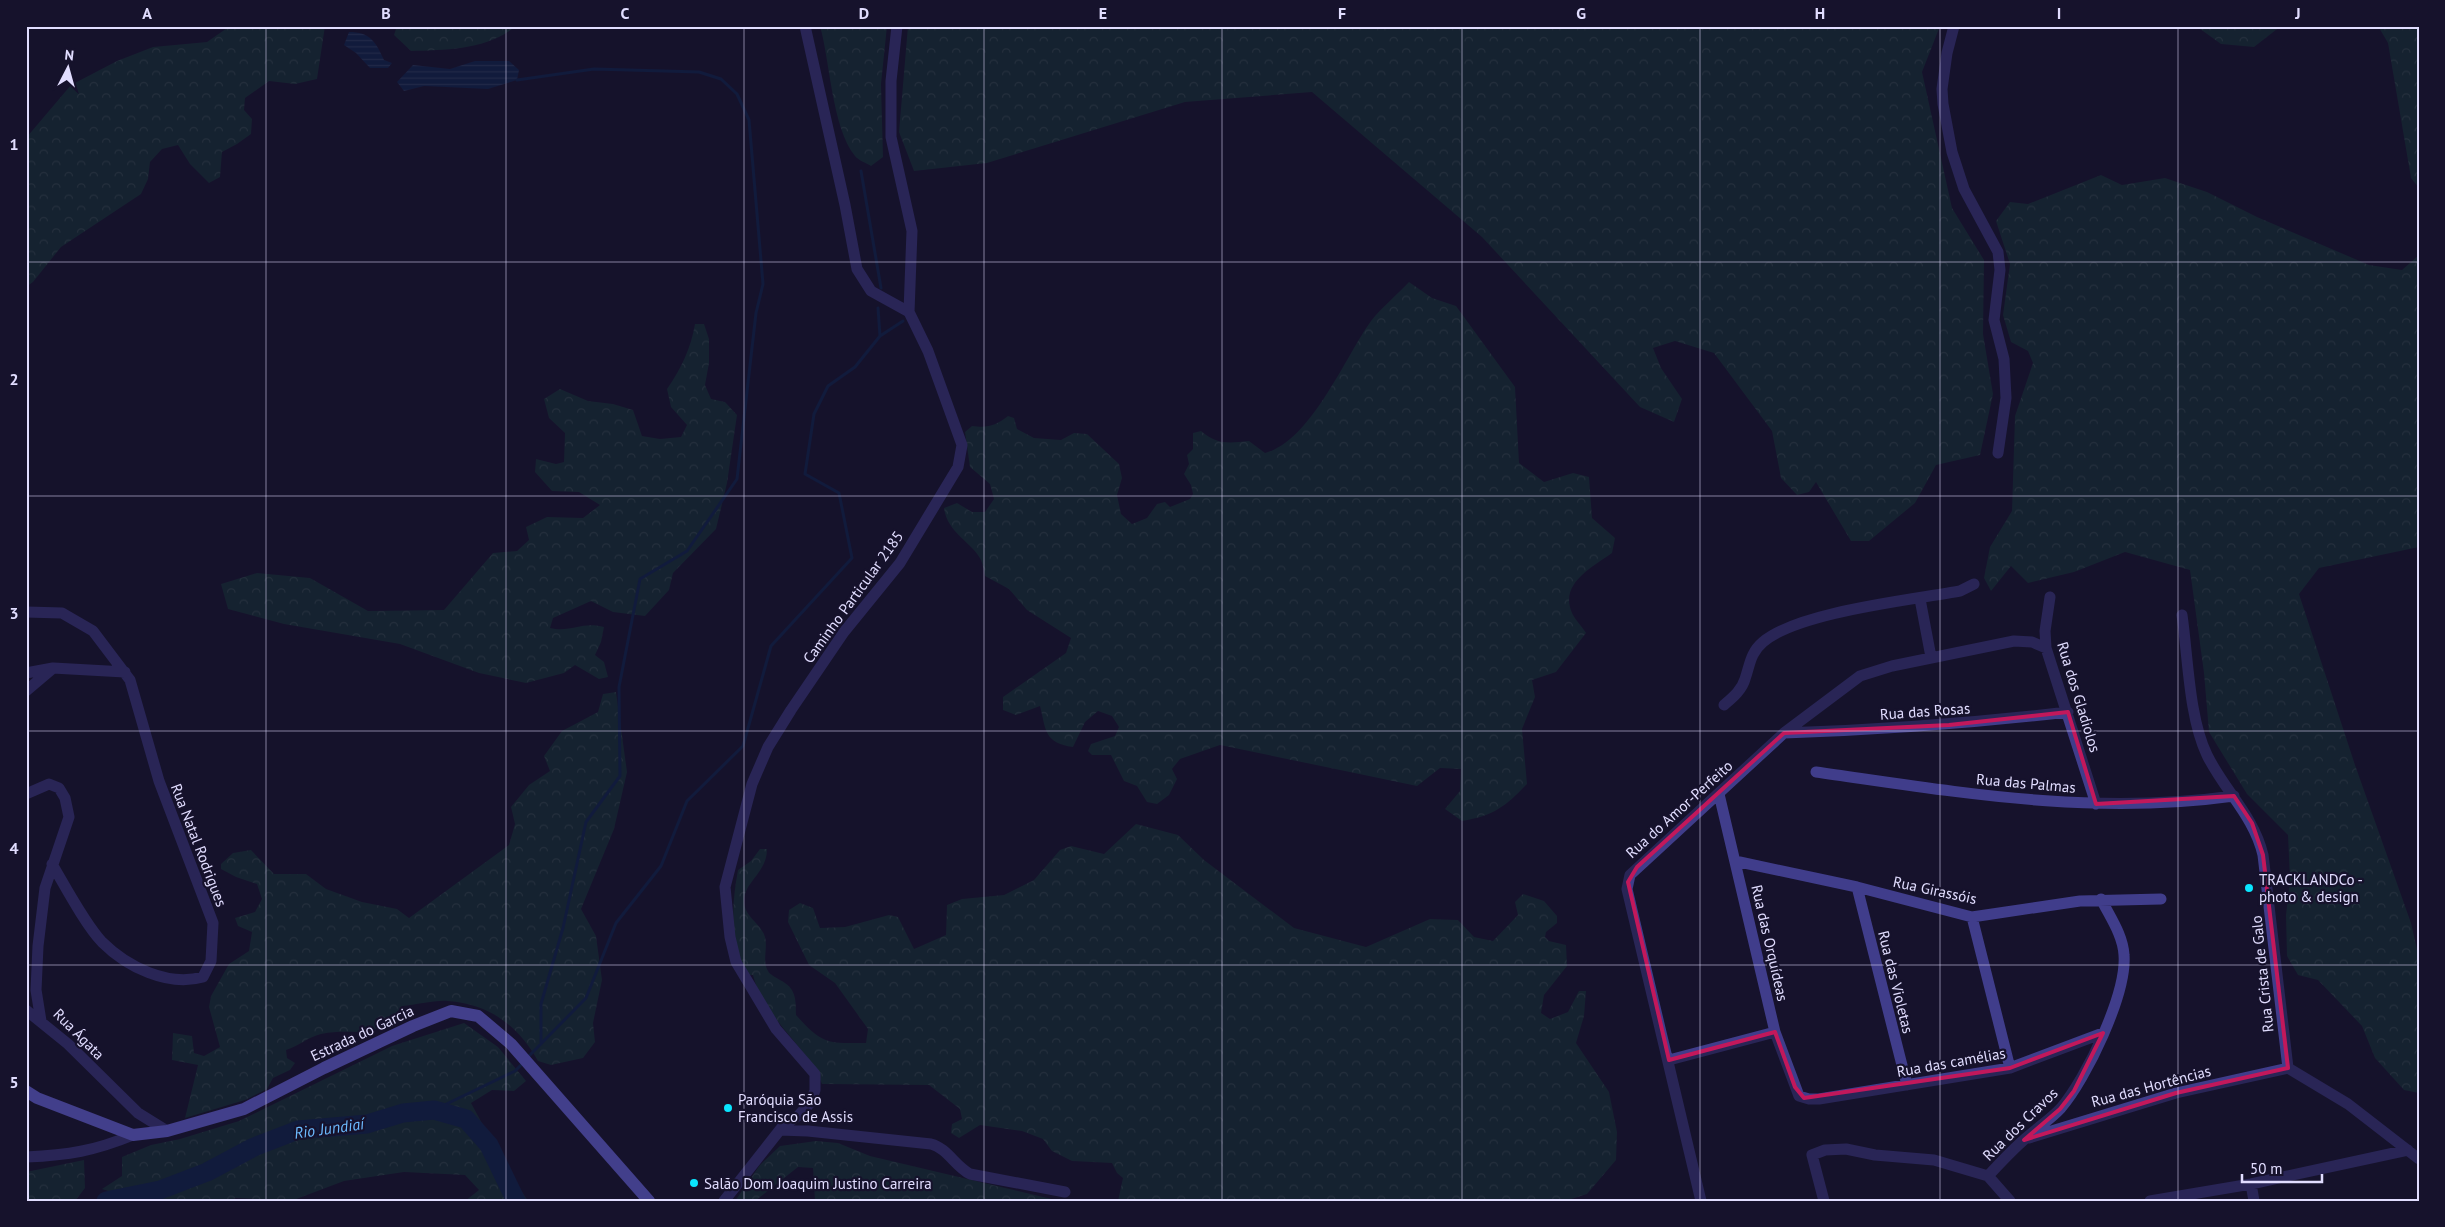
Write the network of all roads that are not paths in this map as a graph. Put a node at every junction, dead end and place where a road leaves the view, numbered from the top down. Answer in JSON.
{"nodes":[{"id":1,"x":805,"y":26,"type":"edge"},
{"id":2,"x":897,"y":26,"type":"edge"},
{"id":3,"x":1954,"y":26,"type":"edge"},
{"id":4,"x":909,"y":312,"type":"junction"},
{"id":5,"x":1998,"y":453,"type":"dead end"},
{"id":6,"x":1974,"y":584,"type":"dead end"},
{"id":7,"x":2050,"y":597,"type":"dead end"},
{"id":8,"x":1920,"y":599,"type":"junction"},
{"id":9,"x":26,"y":612,"type":"edge"},
{"id":10,"x":2182,"y":616,"type":"dead end"},
{"id":11,"x":2046,"y":648,"type":"junction"},
{"id":12,"x":1931,"y":657,"type":"junction"},
{"id":13,"x":53,"y":668,"type":"junction"},
{"id":14,"x":125,"y":672,"type":"junction"},
{"id":15,"x":26,"y":673,"type":"edge"},
{"id":16,"x":26,"y":691,"type":"edge"},
{"id":17,"x":1724,"y":705,"type":"dead end"},
{"id":18,"x":2068,"y":712,"type":"junction"},
{"id":19,"x":1784,"y":733,"type":"junction"},
{"id":20,"x":1816,"y":772,"type":"dead end"},
{"id":21,"x":26,"y":794,"type":"edge"},
{"id":22,"x":1719,"y":794,"type":"junction"},
{"id":23,"x":2234,"y":796,"type":"junction"},
{"id":24,"x":2096,"y":804,"type":"junction"},
{"id":25,"x":1735,"y":861,"type":"junction"},
{"id":26,"x":52,"y":864,"type":"junction"},
{"id":27,"x":1857,"y":887,"type":"junction"},
{"id":28,"x":2101,"y":899,"type":"junction"},
{"id":29,"x":2161,"y":899,"type":"dead end"},
{"id":30,"x":1972,"y":917,"type":"junction"},
{"id":31,"x":26,"y":1010,"type":"edge"},
{"id":32,"x":41,"y":1021,"type":"junction"},
{"id":33,"x":1775,"y":1032,"type":"junction"},
{"id":34,"x":2103,"y":1033,"type":"junction"},
{"id":35,"x":1669,"y":1060,"type":"junction"},
{"id":36,"x":2010,"y":1068,"type":"junction"},
{"id":37,"x":2288,"y":1068,"type":"junction"},
{"id":38,"x":1907,"y":1084,"type":"junction"},
{"id":39,"x":26,"y":1091,"type":"edge"},
{"id":40,"x":1799,"y":1096,"type":"joint"},
{"id":41,"x":780,"y":1130,"type":"junction"},
{"id":42,"x":167,"y":1131,"type":"junction"},
{"id":43,"x":133,"y":1135,"type":"junction"},
{"id":44,"x":2024,"y":1140,"type":"junction"},
{"id":45,"x":2408,"y":1150,"type":"junction"},
{"id":46,"x":26,"y":1157,"type":"edge"},
{"id":47,"x":2419,"y":1159,"type":"edge"},
{"id":48,"x":1988,"y":1176,"type":"junction"},
{"id":49,"x":2251,"y":1184,"type":"junction"},
{"id":50,"x":1065,"y":1192,"type":"dead end"},
{"id":51,"x":649,"y":1201,"type":"edge"},
{"id":52,"x":724,"y":1201,"type":"edge"},
{"id":53,"x":1701,"y":1201,"type":"edge"},
{"id":54,"x":1824,"y":1201,"type":"edge"},
{"id":55,"x":2010,"y":1201,"type":"edge"},
{"id":56,"x":2150,"y":1201,"type":"edge"},
{"id":57,"x":2254,"y":1201,"type":"edge"}],
"edges":[{"from":1,"to":4,"type":"street"},
{"from":2,"to":4,"type":"street","name":"Caminho Particular 2185"},
{"from":3,"to":5,"type":"street"},
{"from":4,"to":41,"type":"street","name":"Caminho Particular 2185"},
{"from":6,"to":8,"type":"street"},
{"from":7,"to":11,"type":"street","name":"Rua dos Gladiolos"},
{"from":8,"to":12,"type":"street"},
{"from":8,"to":17,"type":"street"},
{"from":9,"to":14,"type":"street"},
{"from":10,"to":23,"type":"street","name":"Rua Crista de Galo"},
{"from":11,"to":12,"type":"street","name":"Rua do Amor-Perfeito"},
{"from":11,"to":18,"type":"street","name":"Rua dos Gladiolos"},
{"from":12,"to":19,"type":"street","name":"Rua do Amor-Perfeito"},
{"from":13,"to":14,"type":"street"},
{"from":13,"to":15,"type":"street"},
{"from":13,"to":16,"type":"street"},
{"from":14,"to":26,"type":"street","name":"Rua Natal Rodrigues"},
{"from":18,"to":19,"type":"street","name":"Rua das Rosas"},
{"from":18,"to":24,"type":"street","name":"Rua dos Gladiolos"},
{"from":19,"to":22,"type":"street","name":"Rua do Amor-Perfeito"},
{"from":20,"to":24,"type":"street","name":"Rua das Palmas"},
{"from":21,"to":26,"type":"street","name":"Rua Ágata"},
{"from":22,"to":25,"type":"street","name":"Rua das Orquídeas"},
{"from":22,"to":35,"type":"street","name":"Rua do Amor-Perfeito"},
{"from":23,"to":24,"type":"street","name":"Rua das Palmas"},
{"from":23,"to":37,"type":"street","name":"Rua Crista de Galo"},
{"from":25,"to":27,"type":"street","name":"Rua Girassóis"},
{"from":25,"to":33,"type":"street","name":"Rua das Orquídeas"},
{"from":26,"to":32,"type":"street","name":"Rua Ágata"},
{"from":27,"to":30,"type":"street","name":"Rua Girassóis"},
{"from":27,"to":38,"type":"street","name":"Rua das Violetas"},
{"from":28,"to":29,"type":"street","name":"Rua Girassóis"},
{"from":28,"to":30,"type":"street","name":"Rua Girassóis"},
{"from":28,"to":34,"type":"street","name":"Rua dos Cravos"},
{"from":30,"to":36,"type":"street"},
{"from":31,"to":32,"type":"street"},
{"from":32,"to":42,"type":"street","name":"Rua Ágata"},
{"from":33,"to":35,"type":"street"},
{"from":33,"to":40,"type":"street","name":"Rua das Orquídeas"},
{"from":34,"to":36,"type":"street","name":"Rua das camélias"},
{"from":34,"to":44,"type":"street","name":"Rua dos Cravos"},
{"from":35,"to":53,"type":"street","name":"Rua do Amor-Perfeito"},
{"from":36,"to":38,"type":"street","name":"Rua das camélias"},
{"from":37,"to":44,"type":"street","name":"Rua das Hortências"},
{"from":37,"to":45,"type":"street"},
{"from":38,"to":40,"type":"street","name":"Rua das camélias"},
{"from":39,"to":43,"type":"street","name":"Estrada do Garcia"},
{"from":41,"to":50,"type":"street"},
{"from":41,"to":52,"type":"street"},
{"from":42,"to":43,"type":"street","name":"Estrada do Garcia"},
{"from":42,"to":51,"type":"street","name":"Estrada do Garcia"},
{"from":43,"to":46,"type":"street"},
{"from":44,"to":48,"type":"street","name":"Rua dos Cravos"},
{"from":45,"to":47,"type":"street"},
{"from":45,"to":49,"type":"street"},
{"from":48,"to":54,"type":"street","name":"Rua dos Cravos"},
{"from":48,"to":55,"type":"street"},
{"from":49,"to":56,"type":"street"},
{"from":49,"to":57,"type":"street"}]}
